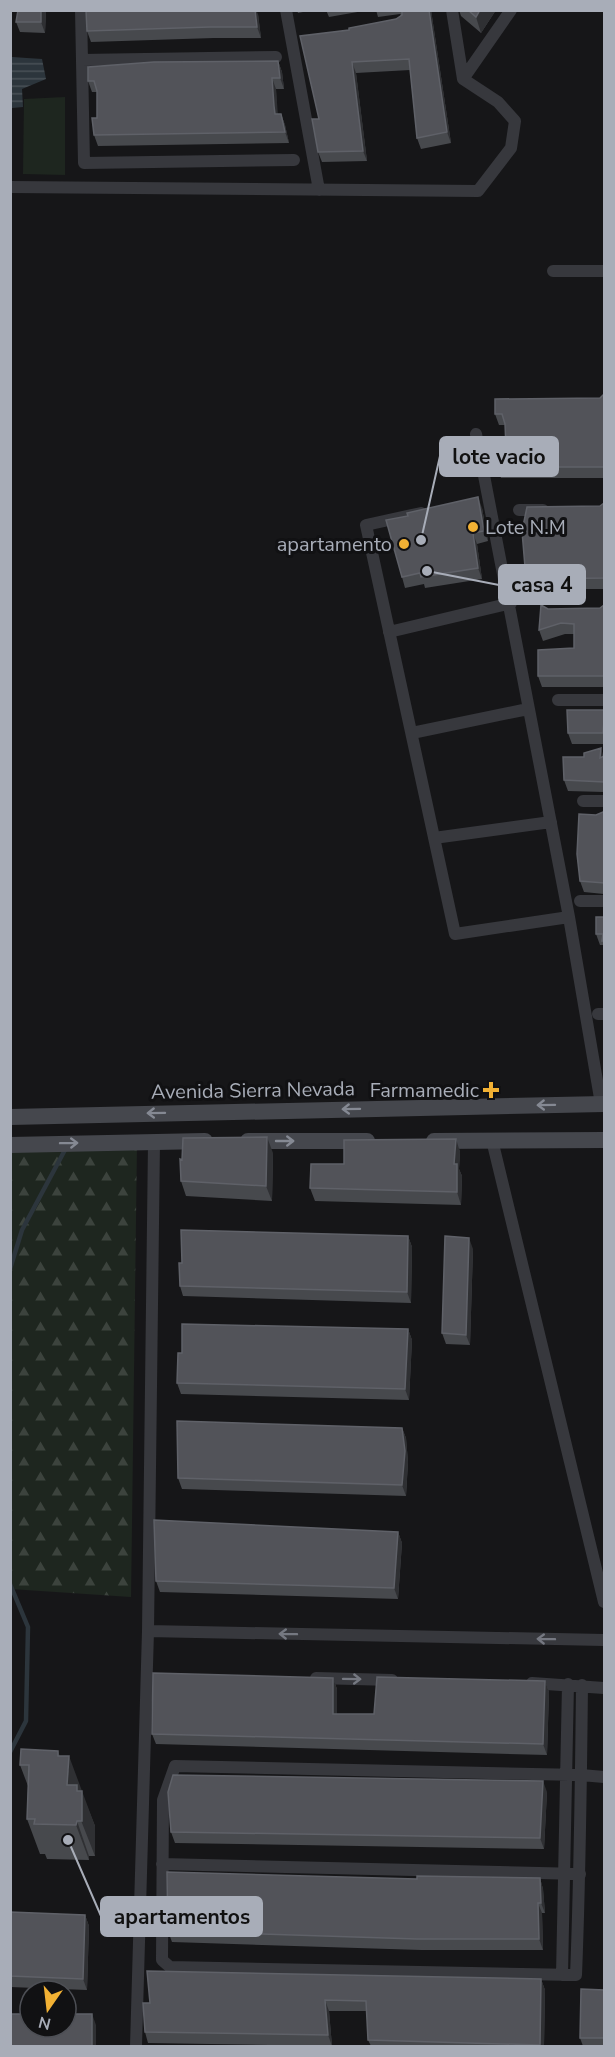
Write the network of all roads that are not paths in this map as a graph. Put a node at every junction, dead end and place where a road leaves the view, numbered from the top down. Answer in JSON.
{"nodes":[{"id":1,"x":81,"y":10,"type":"edge"},
{"id":2,"x":286,"y":10,"type":"edge"},
{"id":3,"x":452,"y":10,"type":"edge"},
{"id":4,"x":512,"y":10,"type":"edge"},
{"id":5,"x":276,"y":57,"type":"dead end"},
{"id":6,"x":82,"y":60,"type":"junction"},
{"id":7,"x":463,"y":79,"type":"junction"},
{"id":8,"x":294,"y":160,"type":"dead end"},
{"id":9,"x":10,"y":188,"type":"edge"},
{"id":10,"x":319,"y":190,"type":"junction"},
{"id":11,"x":552,"y":271,"type":"dead end"},
{"id":12,"x":604,"y":271,"type":"edge"},
{"id":13,"x":476,"y":434,"type":"dead end"},
{"id":14,"x":434,"y":510,"type":"edge"},
{"id":15,"x":519,"y":510,"type":"dead end"},
{"id":16,"x":553,"y":510,"type":"edge"},
{"id":17,"x":511,"y":603,"type":"junction"},
{"id":18,"x":389,"y":632,"type":"junction"},
{"id":19,"x":558,"y":700,"type":"dead end"},
{"id":20,"x":604,"y":700,"type":"edge"},
{"id":21,"x":528,"y":709,"type":"junction"},
{"id":22,"x":412,"y":733,"type":"junction"},
{"id":23,"x":583,"y":801,"type":"dead end"},
{"id":24,"x":604,"y":801,"type":"edge"},
{"id":25,"x":550,"y":822,"type":"junction"},
{"id":26,"x":434,"y":838,"type":"junction"},
{"id":27,"x":580,"y":901,"type":"dead end"},
{"id":28,"x":604,"y":901,"type":"edge"},
{"id":29,"x":569,"y":917,"type":"junction"},
{"id":30,"x":603,"y":1104,"type":"edge"},
{"id":31,"x":10,"y":1117,"type":"edge"},
{"id":32,"x":492,"y":1140,"type":"junction"},
{"id":33,"x":604,"y":1140,"type":"edge"},
{"id":34,"x":388,"y":1141,"type":"edge"},
{"id":35,"x":423,"y":1141,"type":"edge"},
{"id":36,"x":154,"y":1142,"type":"junction"},
{"id":37,"x":10,"y":1145,"type":"edge"},
{"id":38,"x":604,"y":1602,"type":"edge"},
{"id":39,"x":148,"y":1631,"type":"junction"},
{"id":40,"x":604,"y":1640,"type":"edge"},
{"id":41,"x":299,"y":1678,"type":"edge"},
{"id":42,"x":404,"y":1680,"type":"edge"},
{"id":43,"x":521,"y":1683,"type":"edge"},
{"id":44,"x":568,"y":1684,"type":"junction"},
{"id":45,"x":582,"y":1685,"type":"junction"},
{"id":46,"x":604,"y":1688,"type":"edge"},
{"id":47,"x":564,"y":1775,"type":"junction"},
{"id":48,"x":581,"y":1775,"type":"junction"},
{"id":49,"x":604,"y":1777,"type":"edge"},
{"id":50,"x":162,"y":1863,"type":"junction"},
{"id":51,"x":563,"y":1874,"type":"junction"},
{"id":52,"x":580,"y":1874,"type":"junction"},
{"id":53,"x":562,"y":1975,"type":"junction"},
{"id":54,"x":136,"y":2046,"type":"edge"}],
"edges":[{"from":1,"to":6,"type":"street"},
{"from":2,"to":10,"type":"street"},
{"from":3,"to":7,"type":"street"},
{"from":4,"to":7,"type":"street"},
{"from":5,"to":6,"type":"street"},
{"from":6,"to":8,"type":"street"},
{"from":7,"to":10,"type":"street"},
{"from":9,"to":10,"type":"street"},
{"from":11,"to":12,"type":"street"},
{"from":13,"to":17,"type":"street"},
{"from":14,"to":18,"type":"street"},
{"from":15,"to":16,"type":"street"},
{"from":17,"to":18,"type":"street"},
{"from":17,"to":21,"type":"street"},
{"from":18,"to":22,"type":"street"},
{"from":19,"to":20,"type":"street"},
{"from":21,"to":22,"type":"street"},
{"from":21,"to":25,"type":"street"},
{"from":22,"to":26,"type":"street"},
{"from":23,"to":24,"type":"street"},
{"from":25,"to":26,"type":"street"},
{"from":25,"to":29,"type":"street"},
{"from":26,"to":29,"type":"street"},
{"from":27,"to":28,"type":"street"},
{"from":29,"to":30,"type":"street"},
{"from":30,"to":31,"type":"main road","name":"Avenida Sierra Nevada","one_way":true},
{"from":32,"to":33,"type":"main road"},
{"from":32,"to":35,"type":"main road"},
{"from":32,"to":38,"type":"street"},
{"from":36,"to":34,"type":"main road","one_way":true},
{"from":37,"to":36,"type":"main road","one_way":true},
{"from":36,"to":39,"type":"street"},
{"from":40,"to":39,"type":"street","one_way":true},
{"from":39,"to":54,"type":"street"},
{"from":41,"to":42,"type":"street","one_way":true},
{"from":43,"to":44,"type":"street"},
{"from":44,"to":45,"type":"street"},
{"from":44,"to":47,"type":"street"},
{"from":45,"to":46,"type":"street"},
{"from":45,"to":48,"type":"street"},
{"from":47,"to":48,"type":"street"},
{"from":47,"to":50,"type":"street"},
{"from":47,"to":51,"type":"street"},
{"from":48,"to":49,"type":"street"},
{"from":48,"to":52,"type":"street"},
{"from":50,"to":51,"type":"street"},
{"from":50,"to":53,"type":"street"},
{"from":51,"to":52,"type":"street"},
{"from":51,"to":53,"type":"street"},
{"from":52,"to":53,"type":"street"}]}
